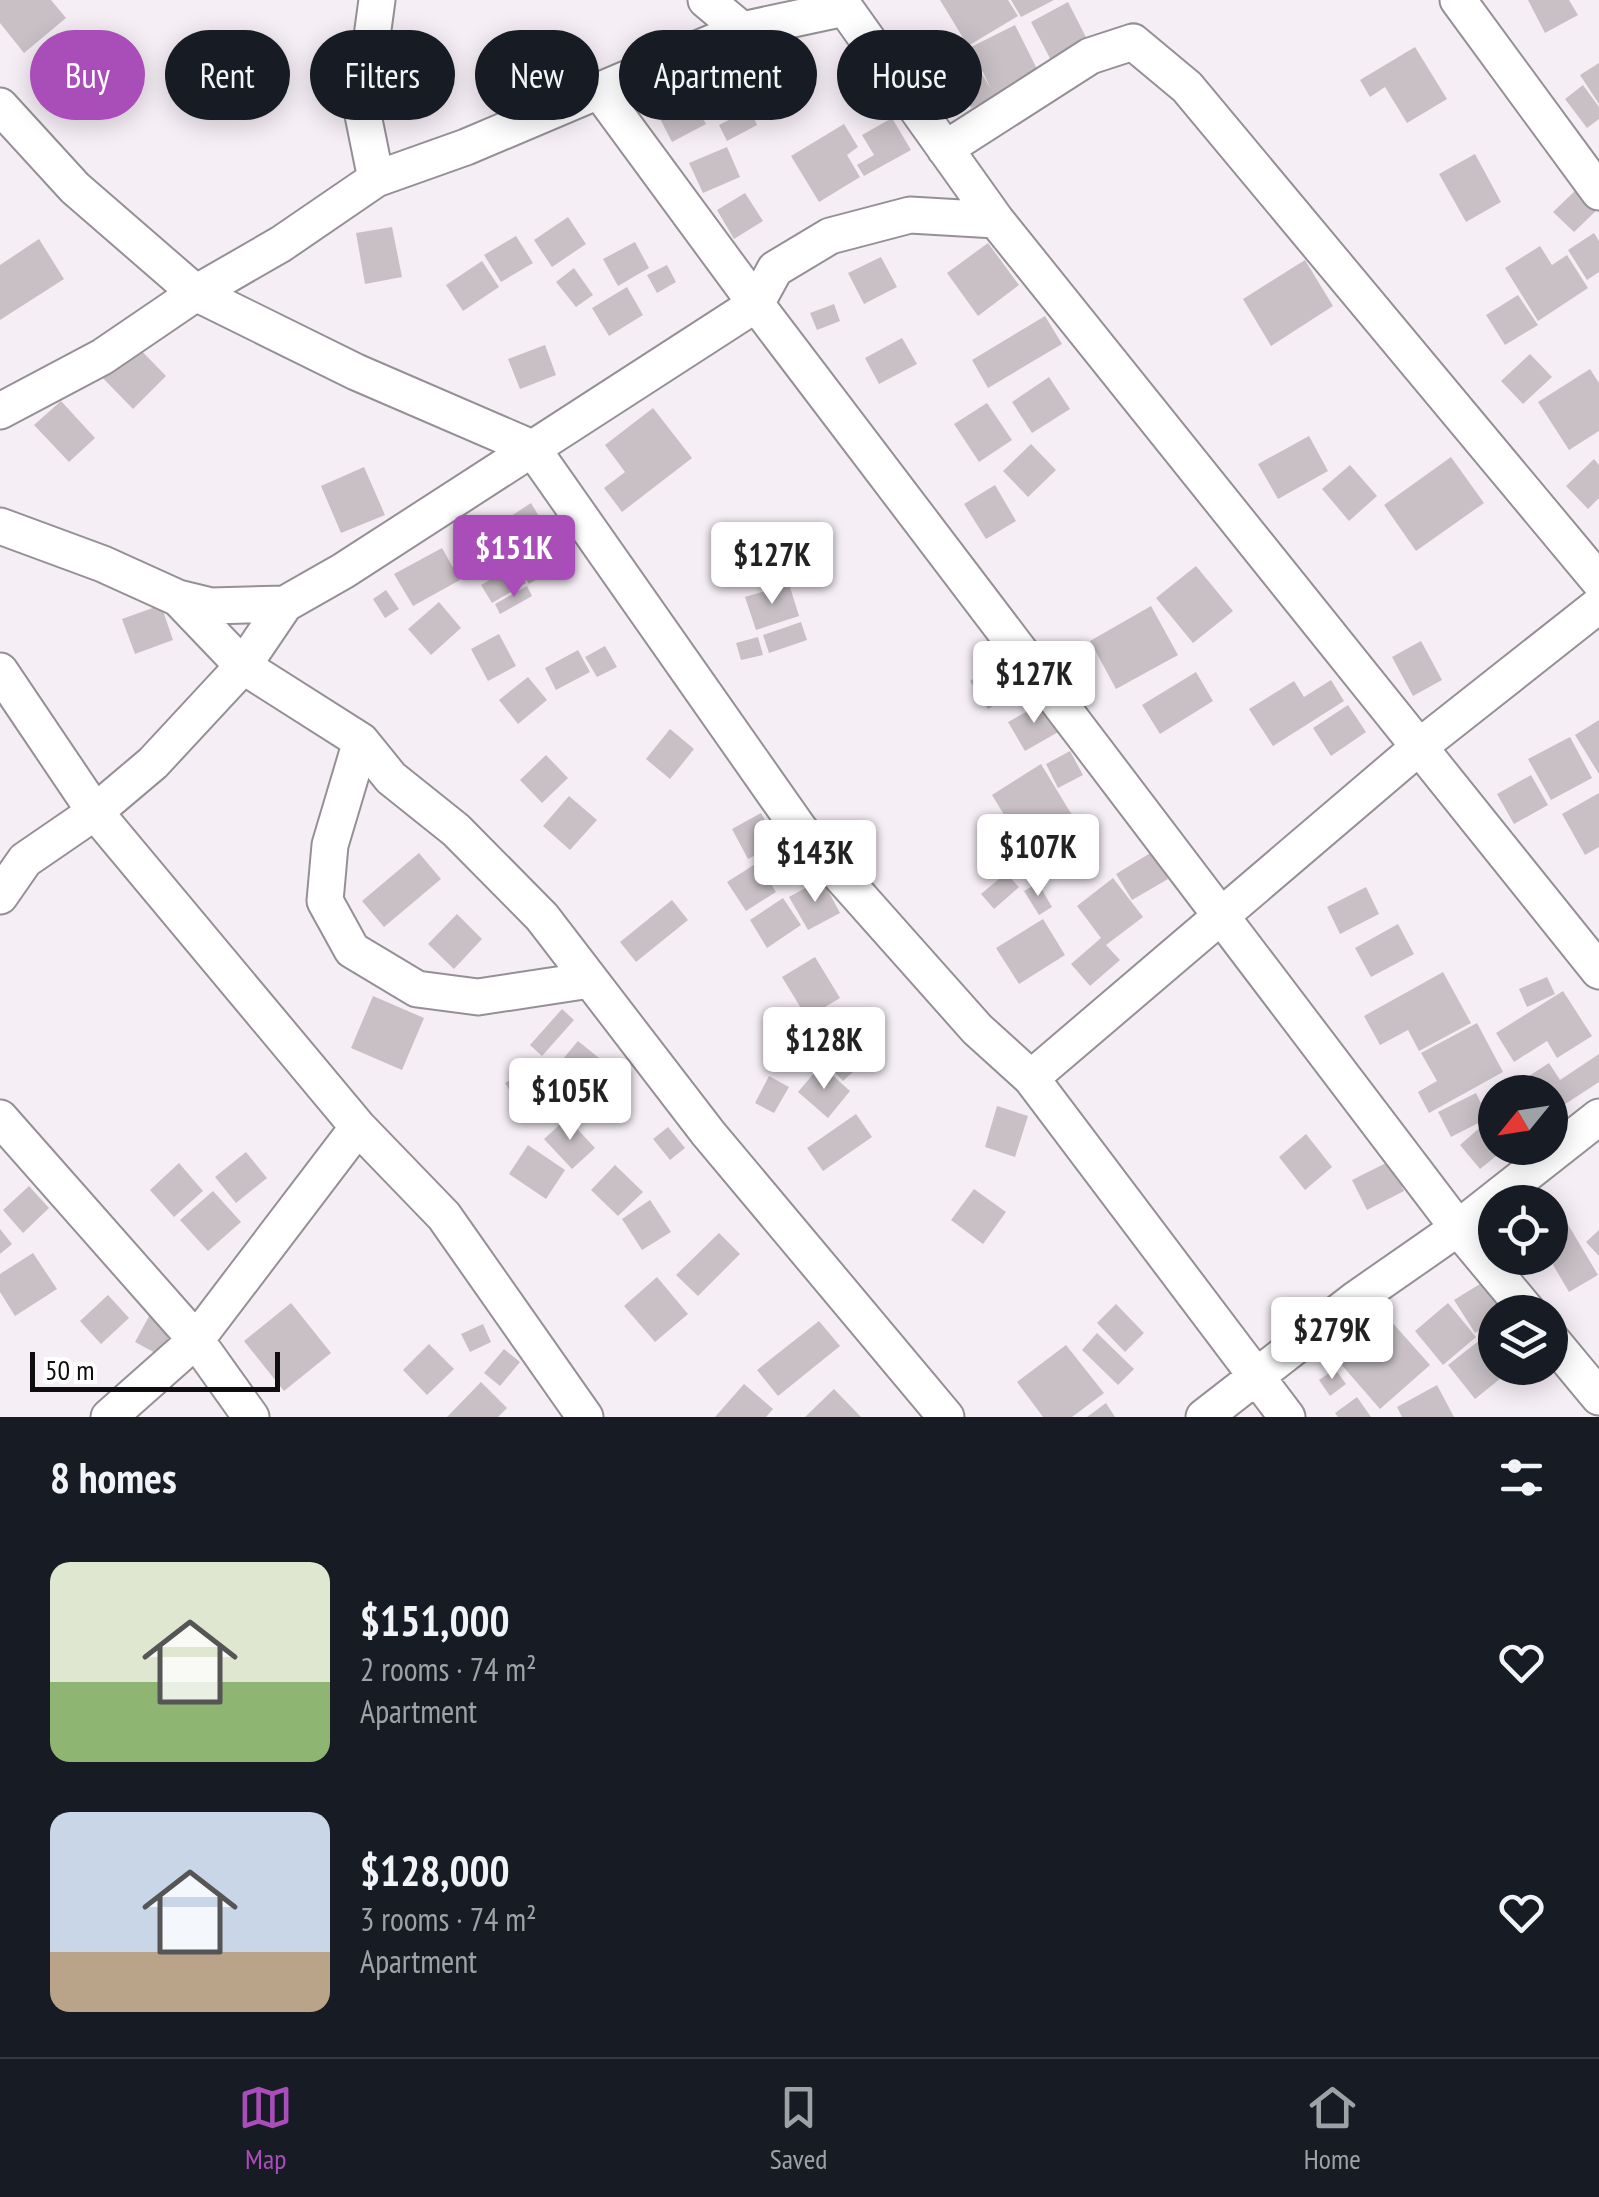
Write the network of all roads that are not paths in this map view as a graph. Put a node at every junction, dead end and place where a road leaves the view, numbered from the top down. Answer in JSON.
{"nodes":[{"id":1,"x":376,"y":0,"type":"edge"},
{"id":2,"x":706,"y":0,"type":"edge"},
{"id":3,"x":1458,"y":0,"type":"edge"},
{"id":4,"x":742,"y":30,"type":"joint"},
{"id":5,"x":619,"y":84,"type":"edge"},
{"id":6,"x":600,"y":92,"type":"junction"},
{"id":7,"x":0,"y":106,"type":"edge"},
{"id":8,"x":945,"y":149,"type":"junction"},
{"id":9,"x":376,"y":179,"type":"junction"},
{"id":10,"x":1599,"y":192,"type":"edge"},
{"id":11,"x":996,"y":220,"type":"junction"},
{"id":12,"x":196,"y":293,"type":"junction"},
{"id":13,"x":756,"y":304,"type":"junction"},
{"id":14,"x":0,"y":411,"type":"edge"},
{"id":15,"x":532,"y":448,"type":"junction"},
{"id":16,"x":0,"y":526,"type":"edge"},
{"id":17,"x":1599,"y":581,"type":"edge"},
{"id":18,"x":178,"y":598,"type":"junction"},
{"id":19,"x":285,"y":604,"type":"junction"},
{"id":20,"x":1599,"y":605,"type":"edge"},
{"id":21,"x":243,"y":666,"type":"junction"},
{"id":22,"x":0,"y":671,"type":"edge"},
{"id":23,"x":361,"y":742,"type":"junction"},
{"id":24,"x":1419,"y":747,"type":"junction"},
{"id":25,"x":94,"y":812,"type":"junction"},
{"id":26,"x":0,"y":896,"type":"edge"},
{"id":27,"x":1220,"y":914,"type":"junction"},
{"id":28,"x":1599,"y":971,"type":"edge"},
{"id":29,"x":590,"y":980,"type":"junction"},
{"id":30,"x":1030,"y":1078,"type":"junction"},
{"id":31,"x":1599,"y":1117,"type":"edge"},
{"id":32,"x":0,"y":1118,"type":"edge"},
{"id":33,"x":358,"y":1127,"type":"junction"},
{"id":34,"x":1458,"y":1228,"type":"junction"},
{"id":35,"x":1514,"y":1295,"type":"edge"},
{"id":36,"x":196,"y":1340,"type":"junction"},
{"id":37,"x":1568,"y":1360,"type":"edge"},
{"id":38,"x":1255,"y":1376,"type":"junction"},
{"id":39,"x":1599,"y":1397,"type":"edge"},
{"id":40,"x":109,"y":1417,"type":"edge"},
{"id":41,"x":251,"y":1417,"type":"edge"},
{"id":42,"x":585,"y":1417,"type":"edge"},
{"id":43,"x":946,"y":1417,"type":"edge"},
{"id":44,"x":1204,"y":1417,"type":"edge"},
{"id":45,"x":1287,"y":1417,"type":"edge"}],
"edges":[{"from":1,"to":9,"type":"street"},
{"from":2,"to":4,"type":"street"},
{"from":3,"to":10,"type":"street"},
{"from":4,"to":8,"type":"street"},
{"from":5,"to":6,"type":"street"},
{"from":6,"to":9,"type":"street"},
{"from":6,"to":13,"type":"street"},
{"from":7,"to":12,"type":"street"},
{"from":8,"to":11,"type":"street"},
{"from":8,"to":17,"type":"street"},
{"from":9,"to":12,"type":"street"},
{"from":11,"to":13,"type":"street"},
{"from":11,"to":24,"type":"street"},
{"from":12,"to":14,"type":"street"},
{"from":12,"to":15,"type":"street"},
{"from":13,"to":15,"type":"street"},
{"from":13,"to":27,"type":"street"},
{"from":15,"to":19,"type":"street"},
{"from":15,"to":30,"type":"street"},
{"from":16,"to":18,"type":"street"},
{"from":18,"to":19,"type":"street"},
{"from":18,"to":21,"type":"street"},
{"from":19,"to":21,"type":"street"},
{"from":20,"to":24,"type":"street"},
{"from":21,"to":23,"type":"street"},
{"from":21,"to":25,"type":"street"},
{"from":22,"to":25,"type":"street"},
{"from":23,"to":29,"type":"street"},
{"from":23,"to":29,"type":"street"},
{"from":24,"to":27,"type":"street"},
{"from":24,"to":28,"type":"street"},
{"from":25,"to":26,"type":"street"},
{"from":25,"to":33,"type":"street"},
{"from":27,"to":30,"type":"street"},
{"from":27,"to":34,"type":"street"},
{"from":29,"to":43,"type":"street"},
{"from":30,"to":38,"type":"street"},
{"from":31,"to":34,"type":"street"},
{"from":32,"to":36,"type":"street"},
{"from":33,"to":36,"type":"street"},
{"from":33,"to":42,"type":"street"},
{"from":34,"to":35,"type":"street"},
{"from":34,"to":38,"type":"street"},
{"from":36,"to":40,"type":"street"},
{"from":36,"to":41,"type":"street"},
{"from":37,"to":39,"type":"street"},
{"from":38,"to":44,"type":"street"},
{"from":38,"to":45,"type":"street"}]}
